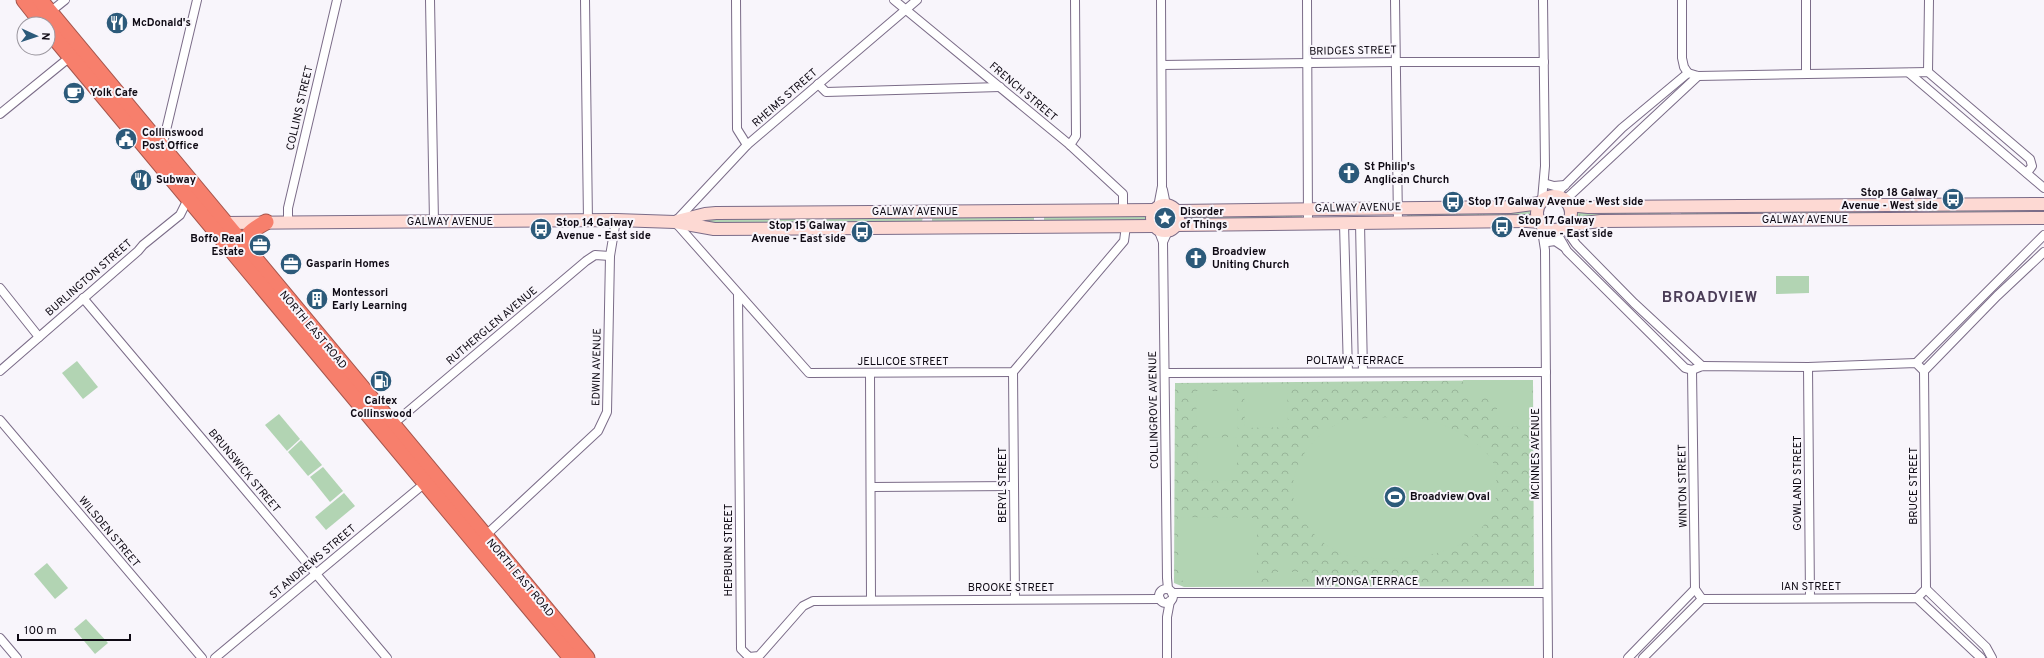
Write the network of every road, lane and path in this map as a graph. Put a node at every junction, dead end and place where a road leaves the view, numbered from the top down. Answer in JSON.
{"nodes":[{"id":1,"x":24,"y":0,"type":"edge"},
{"id":2,"x":40,"y":0,"type":"edge"},
{"id":3,"x":65,"y":0,"type":"edge"},
{"id":4,"x":197,"y":0,"type":"edge"},
{"id":5,"x":337,"y":0,"type":"edge"},
{"id":6,"x":430,"y":0,"type":"edge"},
{"id":7,"x":585,"y":0,"type":"edge"},
{"id":8,"x":736,"y":0,"type":"edge"},
{"id":9,"x":894,"y":0,"type":"edge"},
{"id":10,"x":917,"y":0,"type":"edge"},
{"id":11,"x":1075,"y":0,"type":"edge"},
{"id":12,"x":1161,"y":0,"type":"edge"},
{"id":13,"x":1307,"y":0,"type":"edge"},
{"id":14,"x":1395,"y":0,"type":"edge"},
{"id":15,"x":1543,"y":0,"type":"edge"},
{"id":16,"x":1682,"y":0,"type":"edge"},
{"id":17,"x":1806,"y":0,"type":"edge"},
{"id":18,"x":1929,"y":0,"type":"edge"},
{"id":19,"x":906,"y":10,"type":"junction"},
{"id":20,"x":40,"y":16,"type":"edge"},
{"id":21,"x":44,"y":16,"type":"edge"},
{"id":22,"x":51,"y":16,"type":"edge"},
{"id":23,"x":56,"y":32,"type":"edge"},
{"id":24,"x":76,"y":52,"type":"junction"},
{"id":25,"x":1395,"y":62,"type":"junction"},
{"id":26,"x":1544,"y":62,"type":"junction"},
{"id":27,"x":1307,"y":63,"type":"junction"},
{"id":28,"x":1162,"y":66,"type":"junction"},
{"id":29,"x":1928,"y":72,"type":"junction"},
{"id":30,"x":1688,"y":73,"type":"junction"},
{"id":31,"x":1909,"y":73,"type":"junction"},
{"id":32,"x":1806,"y":74,"type":"junction"},
{"id":33,"x":1698,"y":76,"type":"junction"},
{"id":34,"x":818,"y":84,"type":"junction"},
{"id":35,"x":1000,"y":87,"type":"junction"},
{"id":36,"x":0,"y":114,"type":"edge"},
{"id":37,"x":747,"y":145,"type":"junction"},
{"id":38,"x":1070,"y":145,"type":"junction"},
{"id":39,"x":162,"y":147,"type":"junction"},
{"id":40,"x":1544,"y":173,"type":"junction"},
{"id":41,"x":2028,"y":173,"type":"junction"},
{"id":42,"x":1547,"y":184,"type":"junction"},
{"id":43,"x":1564,"y":185,"type":"junction"},
{"id":44,"x":2044,"y":188,"type":"edge"},
{"id":45,"x":188,"y":199,"type":"junction"},
{"id":46,"x":1554,"y":200,"type":"junction"},
{"id":47,"x":2043,"y":204,"type":"edge"},
{"id":48,"x":1397,"y":207,"type":"junction"},
{"id":49,"x":1164,"y":208,"type":"junction"},
{"id":50,"x":1308,"y":209,"type":"junction"},
{"id":51,"x":1123,"y":210,"type":"junction"},
{"id":52,"x":2044,"y":218,"type":"edge"},
{"id":53,"x":616,"y":220,"type":"junction"},
{"id":54,"x":588,"y":221,"type":"junction"},
{"id":55,"x":266,"y":222,"type":"junction"},
{"id":56,"x":288,"y":222,"type":"junction"},
{"id":57,"x":434,"y":222,"type":"junction"},
{"id":58,"x":675,"y":222,"type":"junction"},
{"id":59,"x":1398,"y":223,"type":"junction"},
{"id":60,"x":1540,"y":223,"type":"junction"},
{"id":61,"x":1308,"y":224,"type":"junction"},
{"id":62,"x":1344,"y":224,"type":"junction"},
{"id":63,"x":1360,"y":224,"type":"junction"},
{"id":64,"x":218,"y":225,"type":"junction"},
{"id":65,"x":1126,"y":226,"type":"junction"},
{"id":66,"x":1560,"y":228,"type":"junction"},
{"id":67,"x":1164,"y":231,"type":"junction"},
{"id":68,"x":2044,"y":235,"type":"edge"},
{"id":69,"x":1548,"y":242,"type":"junction"},
{"id":70,"x":245,"y":248,"type":"junction"},
{"id":71,"x":1545,"y":250,"type":"junction"},
{"id":72,"x":1567,"y":251,"type":"junction"},
{"id":73,"x":2044,"y":252,"type":"edge"},
{"id":74,"x":610,"y":256,"type":"junction"},
{"id":75,"x":0,"y":288,"type":"edge"},
{"id":76,"x":738,"y":294,"type":"junction"},
{"id":77,"x":83,"y":298,"type":"junction"},
{"id":78,"x":38,"y":337,"type":"junction"},
{"id":79,"x":1916,"y":363,"type":"junction"},
{"id":80,"x":1702,"y":366,"type":"junction"},
{"id":81,"x":1808,"y":367,"type":"junction"},
{"id":82,"x":1692,"y":370,"type":"junction"},
{"id":83,"x":0,"y":371,"type":"edge"},
{"id":84,"x":1924,"y":371,"type":"junction"},
{"id":85,"x":1013,"y":372,"type":"junction"},
{"id":86,"x":1348,"y":372,"type":"junction"},
{"id":87,"x":1363,"y":372,"type":"junction"},
{"id":88,"x":1546,"y":372,"type":"junction"},
{"id":89,"x":870,"y":373,"type":"junction"},
{"id":90,"x":1165,"y":373,"type":"junction"},
{"id":91,"x":0,"y":420,"type":"edge"},
{"id":92,"x":392,"y":425,"type":"junction"},
{"id":93,"x":430,"y":479,"type":"junction"},
{"id":94,"x":1014,"y":486,"type":"junction"},
{"id":95,"x":872,"y":487,"type":"junction"},
{"id":96,"x":485,"y":536,"type":"junction"},
{"id":97,"x":317,"y":574,"type":"junction"},
{"id":98,"x":1695,"y":589,"type":"junction"},
{"id":99,"x":1926,"y":589,"type":"junction"},
{"id":100,"x":1548,"y":593,"type":"junction"},
{"id":101,"x":1166,"y":596,"type":"junction"},
{"id":102,"x":1810,"y":598,"type":"junction"},
{"id":103,"x":1917,"y":598,"type":"junction"},
{"id":104,"x":872,"y":599,"type":"junction"},
{"id":105,"x":1015,"y":599,"type":"junction"},
{"id":106,"x":1702,"y":599,"type":"junction"},
{"id":107,"x":0,"y":638,"type":"edge"},
{"id":108,"x":17,"y":658,"type":"edge"},
{"id":109,"x":202,"y":658,"type":"edge"},
{"id":110,"x":215,"y":658,"type":"edge"},
{"id":111,"x":387,"y":658,"type":"edge"},
{"id":112,"x":571,"y":658,"type":"edge"},
{"id":113,"x":587,"y":658,"type":"edge"},
{"id":114,"x":1167,"y":658,"type":"edge"},
{"id":115,"x":1548,"y":658,"type":"edge"},
{"id":116,"x":1628,"y":658,"type":"edge"},
{"id":117,"x":1643,"y":658,"type":"edge"},
{"id":118,"x":1981,"y":658,"type":"edge"},
{"id":119,"x":1992,"y":658,"type":"edge"}],
"edges":[{"from":1,"to":20,"type":"highway","name":"NORTH EAST ROAD"},
{"from":2,"to":21,"type":"highway","name":"NORTH EAST ROAD"},
{"from":3,"to":22,"type":"street"},
{"from":4,"to":39,"type":"street"},
{"from":5,"to":56,"type":"street","name":"COLLINS STREET"},
{"from":6,"to":57,"type":"street"},
{"from":7,"to":54,"type":"street"},
{"from":8,"to":37,"type":"street"},
{"from":9,"to":19,"type":"street","name":"FRENCH STREET"},
{"from":10,"to":19,"type":"street","name":"RHEIMS STREET"},
{"from":11,"to":38,"type":"street"},
{"from":12,"to":28,"type":"street"},
{"from":13,"to":27,"type":"street"},
{"from":14,"to":25,"type":"street"},
{"from":15,"to":26,"type":"street"},
{"from":16,"to":30,"type":"street"},
{"from":17,"to":32,"type":"street"},
{"from":18,"to":29,"type":"street"},
{"from":19,"to":34,"type":"street","name":"RHEIMS STREET"},
{"from":19,"to":35,"type":"street","name":"FRENCH STREET"},
{"from":23,"to":24,"type":"highway","name":"NORTH EAST ROAD"},
{"from":24,"to":36,"type":"street"},
{"from":24,"to":39,"type":"highway","name":"NORTH EAST ROAD"},
{"from":24,"to":45,"type":"highway","name":"NORTH EAST ROAD"},
{"from":25,"to":26,"type":"street","name":"BRIDGES STREET"},
{"from":25,"to":27,"type":"street","name":"BRIDGES STREET"},
{"from":25,"to":48,"type":"street"},
{"from":26,"to":40,"type":"street"},
{"from":27,"to":28,"type":"street","name":"BRIDGES STREET"},
{"from":27,"to":50,"type":"street"},
{"from":28,"to":49,"type":"street"},
{"from":29,"to":31,"type":"street"},
{"from":29,"to":41,"type":"street"},
{"from":30,"to":33,"type":"street"},
{"from":30,"to":43,"type":"street"},
{"from":31,"to":32,"type":"street"},
{"from":31,"to":41,"type":"street"},
{"from":32,"to":33,"type":"street"},
{"from":33,"to":46,"type":"street"},
{"from":34,"to":35,"type":"street"},
{"from":34,"to":37,"type":"street","name":"RHEIMS STREET"},
{"from":35,"to":38,"type":"street","name":"FRENCH STREET"},
{"from":37,"to":58,"type":"street","name":"RHEIMS STREET"},
{"from":38,"to":51,"type":"street","name":"FRENCH STREET"},
{"from":39,"to":64,"type":"highway","name":"NORTH EAST ROAD"},
{"from":40,"to":42,"type":"street"},
{"from":40,"to":46,"type":"street"},
{"from":41,"to":44,"type":"street"},
{"from":42,"to":43,"type":"street"},
{"from":42,"to":46,"type":"street"},
{"from":43,"to":46,"type":"street"},
{"from":45,"to":64,"type":"highway","name":"NORTH EAST ROAD"},
{"from":45,"to":77,"type":"street","name":"BURLINGTON STREET"},
{"from":46,"to":47,"type":"street","name":"GALWAY AVENUE"},
{"from":46,"to":48,"type":"street","name":"GALWAY AVENUE"},
{"from":46,"to":60,"type":"street"},
{"from":46,"to":66,"type":"street"},
{"from":48,"to":50,"type":"street","name":"GALWAY AVENUE"},
{"from":48,"to":59,"type":"street"},
{"from":49,"to":50,"type":"street","name":"GALWAY AVENUE"},
{"from":49,"to":51,"type":"street","name":"GALWAY AVENUE"},
{"from":49,"to":67,"type":"street"},
{"from":49,"to":67,"type":"street"},
{"from":50,"to":61,"type":"street"},
{"from":51,"to":58,"type":"street","name":"GALWAY AVENUE"},
{"from":52,"to":66,"type":"street","name":"GALWAY AVENUE"},
{"from":53,"to":54,"type":"street","name":"GALWAY AVENUE"},
{"from":53,"to":58,"type":"street","name":"GALWAY AVENUE"},
{"from":53,"to":74,"type":"street","name":"EDWIN AVENUE"},
{"from":54,"to":57,"type":"street","name":"GALWAY AVENUE"},
{"from":55,"to":56,"type":"street","name":"GALWAY AVENUE"},
{"from":55,"to":64,"type":"street","name":"GALWAY AVENUE"},
{"from":55,"to":70,"type":"highway"},
{"from":56,"to":57,"type":"street","name":"GALWAY AVENUE"},
{"from":58,"to":65,"type":"street","name":"GALWAY AVENUE"},
{"from":58,"to":76,"type":"street","name":"JELLICOE STREET"},
{"from":59,"to":60,"type":"street","name":"GALWAY AVENUE"},
{"from":59,"to":63,"type":"street","name":"GALWAY AVENUE"},
{"from":60,"to":66,"type":"street"},
{"from":60,"to":71,"type":"street","name":"MCINNES AVENUE"},
{"from":61,"to":62,"type":"street","name":"GALWAY AVENUE"},
{"from":61,"to":67,"type":"street","name":"GALWAY AVENUE"},
{"from":62,"to":63,"type":"street","name":"GALWAY AVENUE"},
{"from":62,"to":86,"type":"street"},
{"from":63,"to":87,"type":"street"},
{"from":64,"to":70,"type":"highway","name":"NORTH EAST ROAD"},
{"from":64,"to":93,"type":"highway","name":"NORTH EAST ROAD"},
{"from":65,"to":67,"type":"street","name":"GALWAY AVENUE"},
{"from":65,"to":85,"type":"street"},
{"from":66,"to":69,"type":"street","name":"MCINNES AVENUE"},
{"from":66,"to":72,"type":"street"},
{"from":66,"to":80,"type":"street"},
{"from":67,"to":90,"type":"street","name":"COLLINGROVE AVENUE"},
{"from":68,"to":79,"type":"street"},
{"from":69,"to":71,"type":"street","name":"MCINNES AVENUE"},
{"from":69,"to":72,"type":"street"},
{"from":70,"to":92,"type":"highway","name":"NORTH EAST ROAD"},
{"from":71,"to":88,"type":"street","name":"MCINNES AVENUE"},
{"from":72,"to":82,"type":"street"},
{"from":73,"to":84,"type":"street"},
{"from":74,"to":92,"type":"street","name":"RUTHERGLEN AVENUE"},
{"from":74,"to":96,"type":"street","name":"EDWIN AVENUE"},
{"from":75,"to":78,"type":"street"},
{"from":76,"to":89,"type":"street","name":"JELLICOE STREET"},
{"from":76,"to":104,"type":"street","name":"HEPBURN STREET"},
{"from":77,"to":78,"type":"street","name":"BURLINGTON STREET"},
{"from":77,"to":97,"type":"street","name":"BRUNSWICK STREET"},
{"from":78,"to":83,"type":"street","name":"BURLINGTON STREET"},
{"from":79,"to":81,"type":"street"},
{"from":79,"to":84,"type":"street"},
{"from":80,"to":81,"type":"street"},
{"from":80,"to":82,"type":"street"},
{"from":81,"to":102,"type":"street","name":"GOWLAND STREET"},
{"from":82,"to":98,"type":"street","name":"WINTON STREET"},
{"from":84,"to":99,"type":"street","name":"BRUCE STREET"},
{"from":85,"to":89,"type":"street","name":"JELLICOE STREET"},
{"from":85,"to":94,"type":"street","name":"BERYL STREET"},
{"from":86,"to":87,"type":"street","name":"POLTAWA TERRACE"},
{"from":86,"to":90,"type":"street","name":"POLTAWA TERRACE"},
{"from":87,"to":88,"type":"street","name":"POLTAWA TERRACE"},
{"from":88,"to":100,"type":"street","name":"MCINNES AVENUE"},
{"from":89,"to":95,"type":"street"},
{"from":90,"to":101,"type":"street","name":"COLLINGROVE AVENUE"},
{"from":91,"to":109,"type":"street","name":"WILSDEN STREET"},
{"from":92,"to":93,"type":"highway","name":"NORTH EAST ROAD"},
{"from":93,"to":96,"type":"highway","name":"NORTH EAST ROAD"},
{"from":93,"to":97,"type":"street","name":"ST ANDREWS STREET"},
{"from":93,"to":112,"type":"highway","name":"NORTH EAST ROAD"},
{"from":94,"to":95,"type":"street"},
{"from":94,"to":105,"type":"street","name":"BERYL STREET"},
{"from":95,"to":104,"type":"street"},
{"from":96,"to":113,"type":"highway","name":"NORTH EAST ROAD"},
{"from":97,"to":110,"type":"street","name":"ST ANDREWS STREET"},
{"from":97,"to":111,"type":"street","name":"BRUNSWICK STREET"},
{"from":98,"to":106,"type":"street"},
{"from":98,"to":116,"type":"street"},
{"from":99,"to":103,"type":"street"},
{"from":99,"to":119,"type":"street"},
{"from":100,"to":101,"type":"street","name":"MYPONGA TERRACE"},
{"from":100,"to":115,"type":"street","name":"MCINNES AVENUE"},
{"from":101,"to":105,"type":"street","name":"BROOKE STREET"},
{"from":101,"to":114,"type":"street","name":"COLLINGROVE AVENUE"},
{"from":102,"to":103,"type":"street","name":"IAN STREET"},
{"from":102,"to":106,"type":"street","name":"IAN STREET"},
{"from":103,"to":118,"type":"street"},
{"from":104,"to":105,"type":"street","name":"BROOKE STREET"},
{"from":106,"to":117,"type":"street"},
{"from":107,"to":108,"type":"street"}]}
